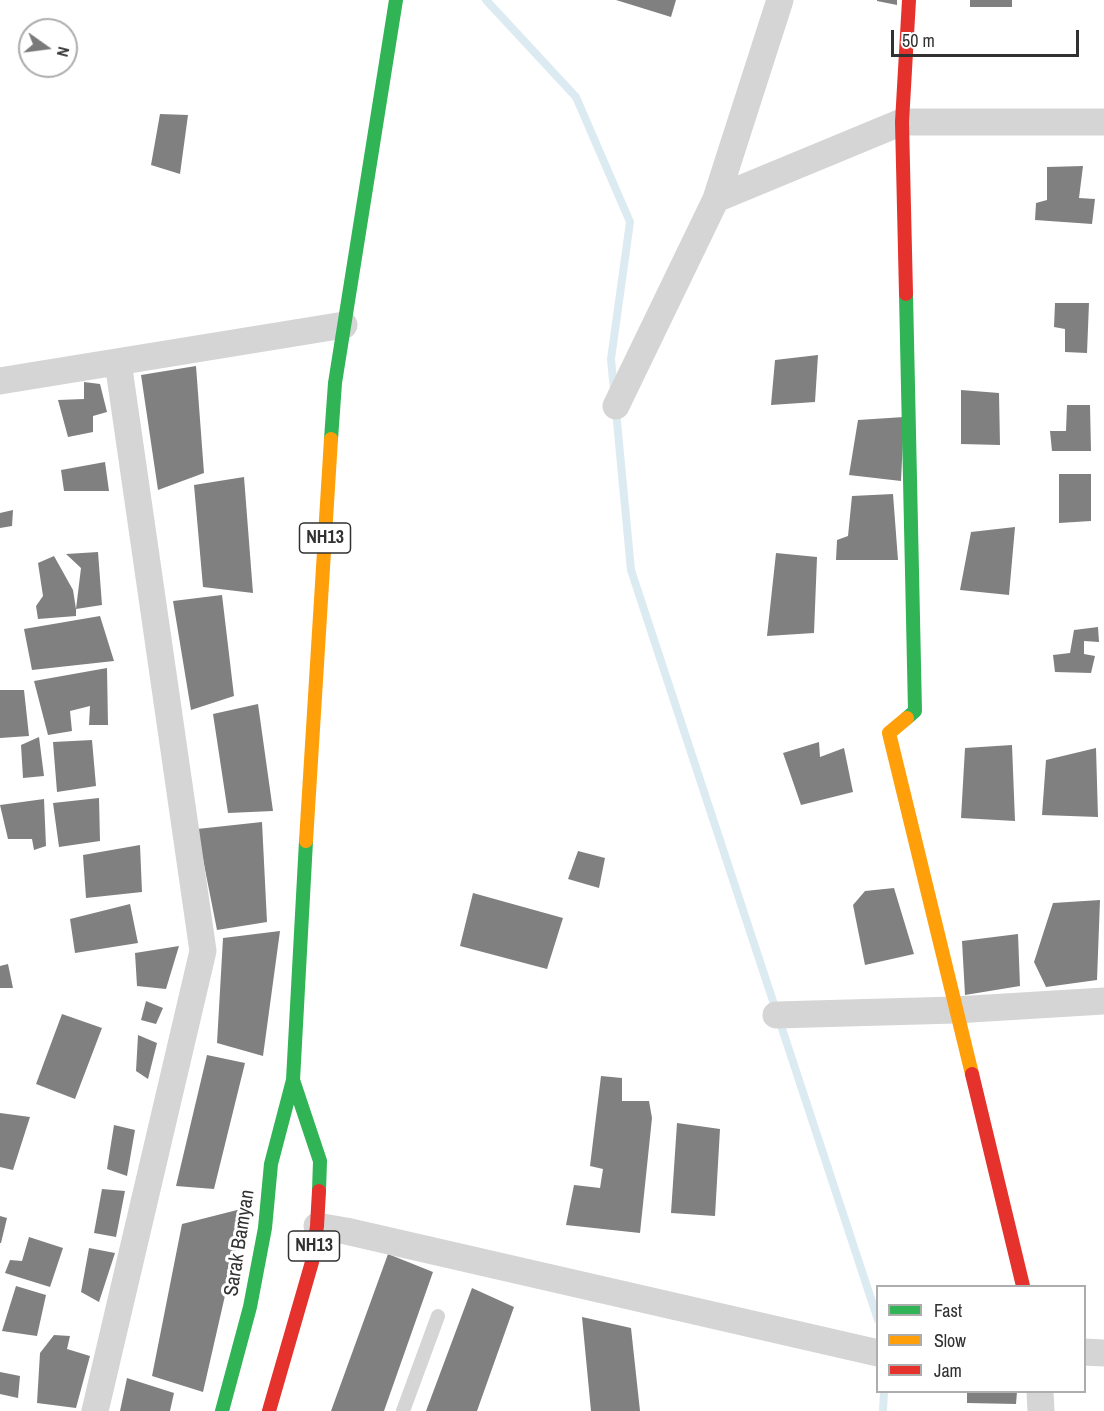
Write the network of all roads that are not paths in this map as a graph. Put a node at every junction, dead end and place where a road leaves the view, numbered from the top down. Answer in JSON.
{"nodes":[{"id":1,"x":396,"y":0,"type":"edge"},
{"id":2,"x":780,"y":0,"type":"edge"},
{"id":3,"x":909,"y":0,"type":"edge"},
{"id":4,"x":902,"y":122,"type":"junction"},
{"id":5,"x":1104,"y":122,"type":"edge"},
{"id":6,"x":716,"y":199,"type":"junction"},
{"id":7,"x":344,"y":325,"type":"junction"},
{"id":8,"x":118,"y":362,"type":"junction"},
{"id":9,"x":0,"y":381,"type":"edge"},
{"id":10,"x":616,"y":406,"type":"dead end"},
{"id":11,"x":1104,"y":1001,"type":"edge"},
{"id":12,"x":955,"y":1010,"type":"junction"},
{"id":13,"x":776,"y":1015,"type":"dead end"},
{"id":14,"x":293,"y":1080,"type":"junction"},
{"id":15,"x":317,"y":1226,"type":"junction"},
{"id":16,"x":1023,"y":1285,"type":"edge"},
{"id":17,"x":438,"y":1316,"type":"dead end"},
{"id":18,"x":1086,"y":1352,"type":"edge"},
{"id":19,"x":876,"y":1353,"type":"edge"},
{"id":20,"x":1104,"y":1353,"type":"edge"},
{"id":21,"x":1040,"y":1393,"type":"edge"},
{"id":22,"x":95,"y":1411,"type":"edge"},
{"id":23,"x":222,"y":1411,"type":"edge"},
{"id":24,"x":269,"y":1411,"type":"edge"},
{"id":25,"x":403,"y":1411,"type":"edge"},
{"id":26,"x":1041,"y":1411,"type":"edge"}],
"edges":[{"from":1,"to":7,"type":"main road","number":"NH13"},
{"from":2,"to":6,"type":"street"},
{"from":3,"to":4,"type":"main road"},
{"from":4,"to":5,"type":"street"},
{"from":4,"to":6,"type":"street"},
{"from":4,"to":12,"type":"main road"},
{"from":6,"to":10,"type":"street"},
{"from":7,"to":8,"type":"street"},
{"from":7,"to":14,"type":"main road","number":"NH13"},
{"from":8,"to":9,"type":"street"},
{"from":8,"to":22,"type":"street"},
{"from":11,"to":12,"type":"street"},
{"from":12,"to":13,"type":"street"},
{"from":12,"to":16,"type":"main road"},
{"from":14,"to":15,"type":"main road","number":"NH13"},
{"from":14,"to":23,"type":"main road","name":"Sarak Bamyan","number":"NH13"},
{"from":15,"to":19,"type":"street"},
{"from":15,"to":24,"type":"main road","number":"NH13"},
{"from":17,"to":25,"type":"lane"},
{"from":18,"to":20,"type":"street"},
{"from":21,"to":26,"type":"street"}]}
